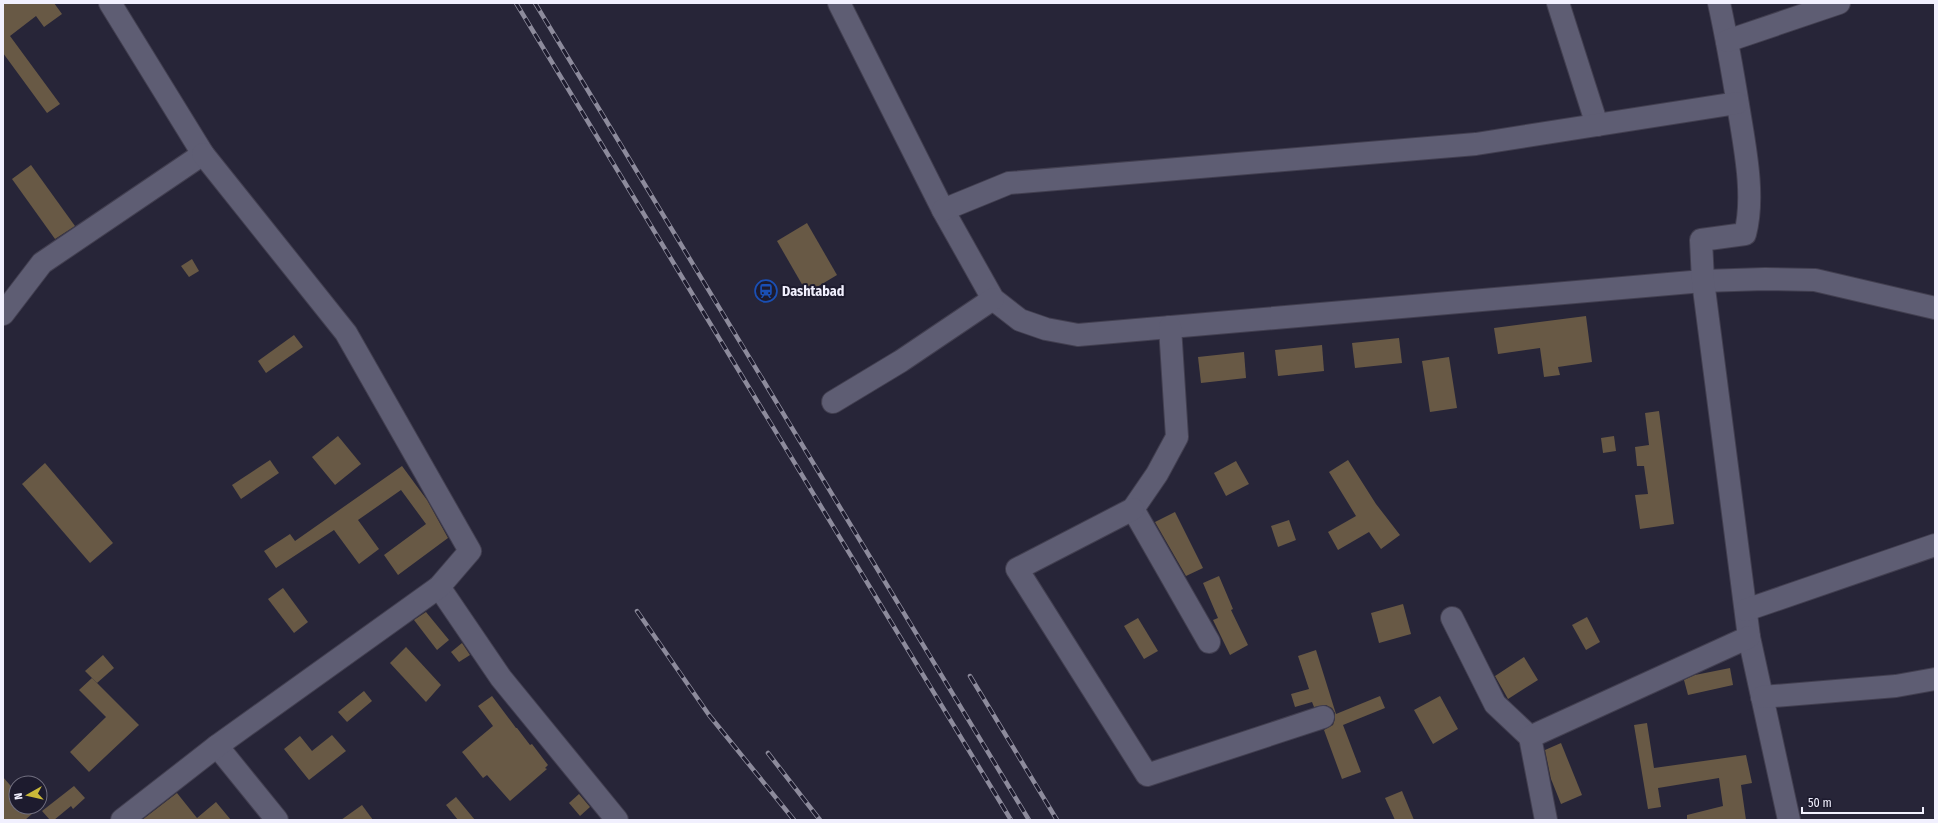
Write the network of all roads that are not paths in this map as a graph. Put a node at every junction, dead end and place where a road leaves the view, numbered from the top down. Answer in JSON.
{"nodes":[{"id":1,"x":110,"y":3,"type":"edge"},
{"id":2,"x":1558,"y":3,"type":"edge"},
{"id":3,"x":1718,"y":3,"type":"edge"},
{"id":4,"x":1838,"y":3,"type":"edge"},
{"id":5,"x":846,"y":5,"type":"edge"},
{"id":6,"x":1727,"y":41,"type":"junction"},
{"id":7,"x":1737,"y":103,"type":"junction"},
{"id":8,"x":1597,"y":125,"type":"junction"},
{"id":9,"x":203,"y":154,"type":"junction"},
{"id":10,"x":943,"y":210,"type":"junction"},
{"id":11,"x":1703,"y":281,"type":"junction"},
{"id":12,"x":993,"y":299,"type":"junction"},
{"id":13,"x":1935,"y":308,"type":"edge"},
{"id":14,"x":3,"y":314,"type":"edge"},
{"id":15,"x":1170,"y":327,"type":"junction"},
{"id":16,"x":833,"y":402,"type":"dead end"},
{"id":17,"x":1133,"y":509,"type":"junction"},
{"id":18,"x":1935,"y":545,"type":"edge"},
{"id":19,"x":439,"y":587,"type":"junction"},
{"id":20,"x":1746,"y":610,"type":"junction"},
{"id":21,"x":1452,"y":618,"type":"dead end"},
{"id":22,"x":1750,"y":637,"type":"junction"},
{"id":23,"x":1209,"y":642,"type":"dead end"},
{"id":24,"x":1935,"y":679,"type":"edge"},
{"id":25,"x":1762,"y":696,"type":"junction"},
{"id":26,"x":1323,"y":717,"type":"dead end"},
{"id":27,"x":1530,"y":737,"type":"junction"},
{"id":28,"x":217,"y":746,"type":"junction"},
{"id":29,"x":122,"y":820,"type":"edge"},
{"id":30,"x":277,"y":820,"type":"edge"},
{"id":31,"x":617,"y":820,"type":"edge"},
{"id":32,"x":1546,"y":820,"type":"edge"},
{"id":33,"x":1789,"y":820,"type":"edge"}],
"edges":[{"from":1,"to":9,"type":"street"},
{"from":2,"to":8,"type":"street"},
{"from":3,"to":6,"type":"street"},
{"from":4,"to":6,"type":"street"},
{"from":5,"to":10,"type":"street"},
{"from":6,"to":7,"type":"street"},
{"from":7,"to":8,"type":"street"},
{"from":7,"to":11,"type":"street"},
{"from":8,"to":10,"type":"street"},
{"from":9,"to":14,"type":"street"},
{"from":9,"to":19,"type":"street"},
{"from":10,"to":12,"type":"street"},
{"from":11,"to":13,"type":"street"},
{"from":11,"to":15,"type":"street"},
{"from":11,"to":20,"type":"street"},
{"from":12,"to":15,"type":"street"},
{"from":12,"to":16,"type":"street"},
{"from":15,"to":17,"type":"street"},
{"from":17,"to":23,"type":"street"},
{"from":17,"to":26,"type":"street"},
{"from":18,"to":20,"type":"street"},
{"from":19,"to":28,"type":"street"},
{"from":19,"to":31,"type":"street"},
{"from":20,"to":22,"type":"street"},
{"from":21,"to":27,"type":"street"},
{"from":22,"to":25,"type":"street"},
{"from":22,"to":27,"type":"street"},
{"from":24,"to":25,"type":"street"},
{"from":25,"to":33,"type":"street"},
{"from":27,"to":32,"type":"street"},
{"from":28,"to":29,"type":"street"},
{"from":28,"to":30,"type":"street"}]}
